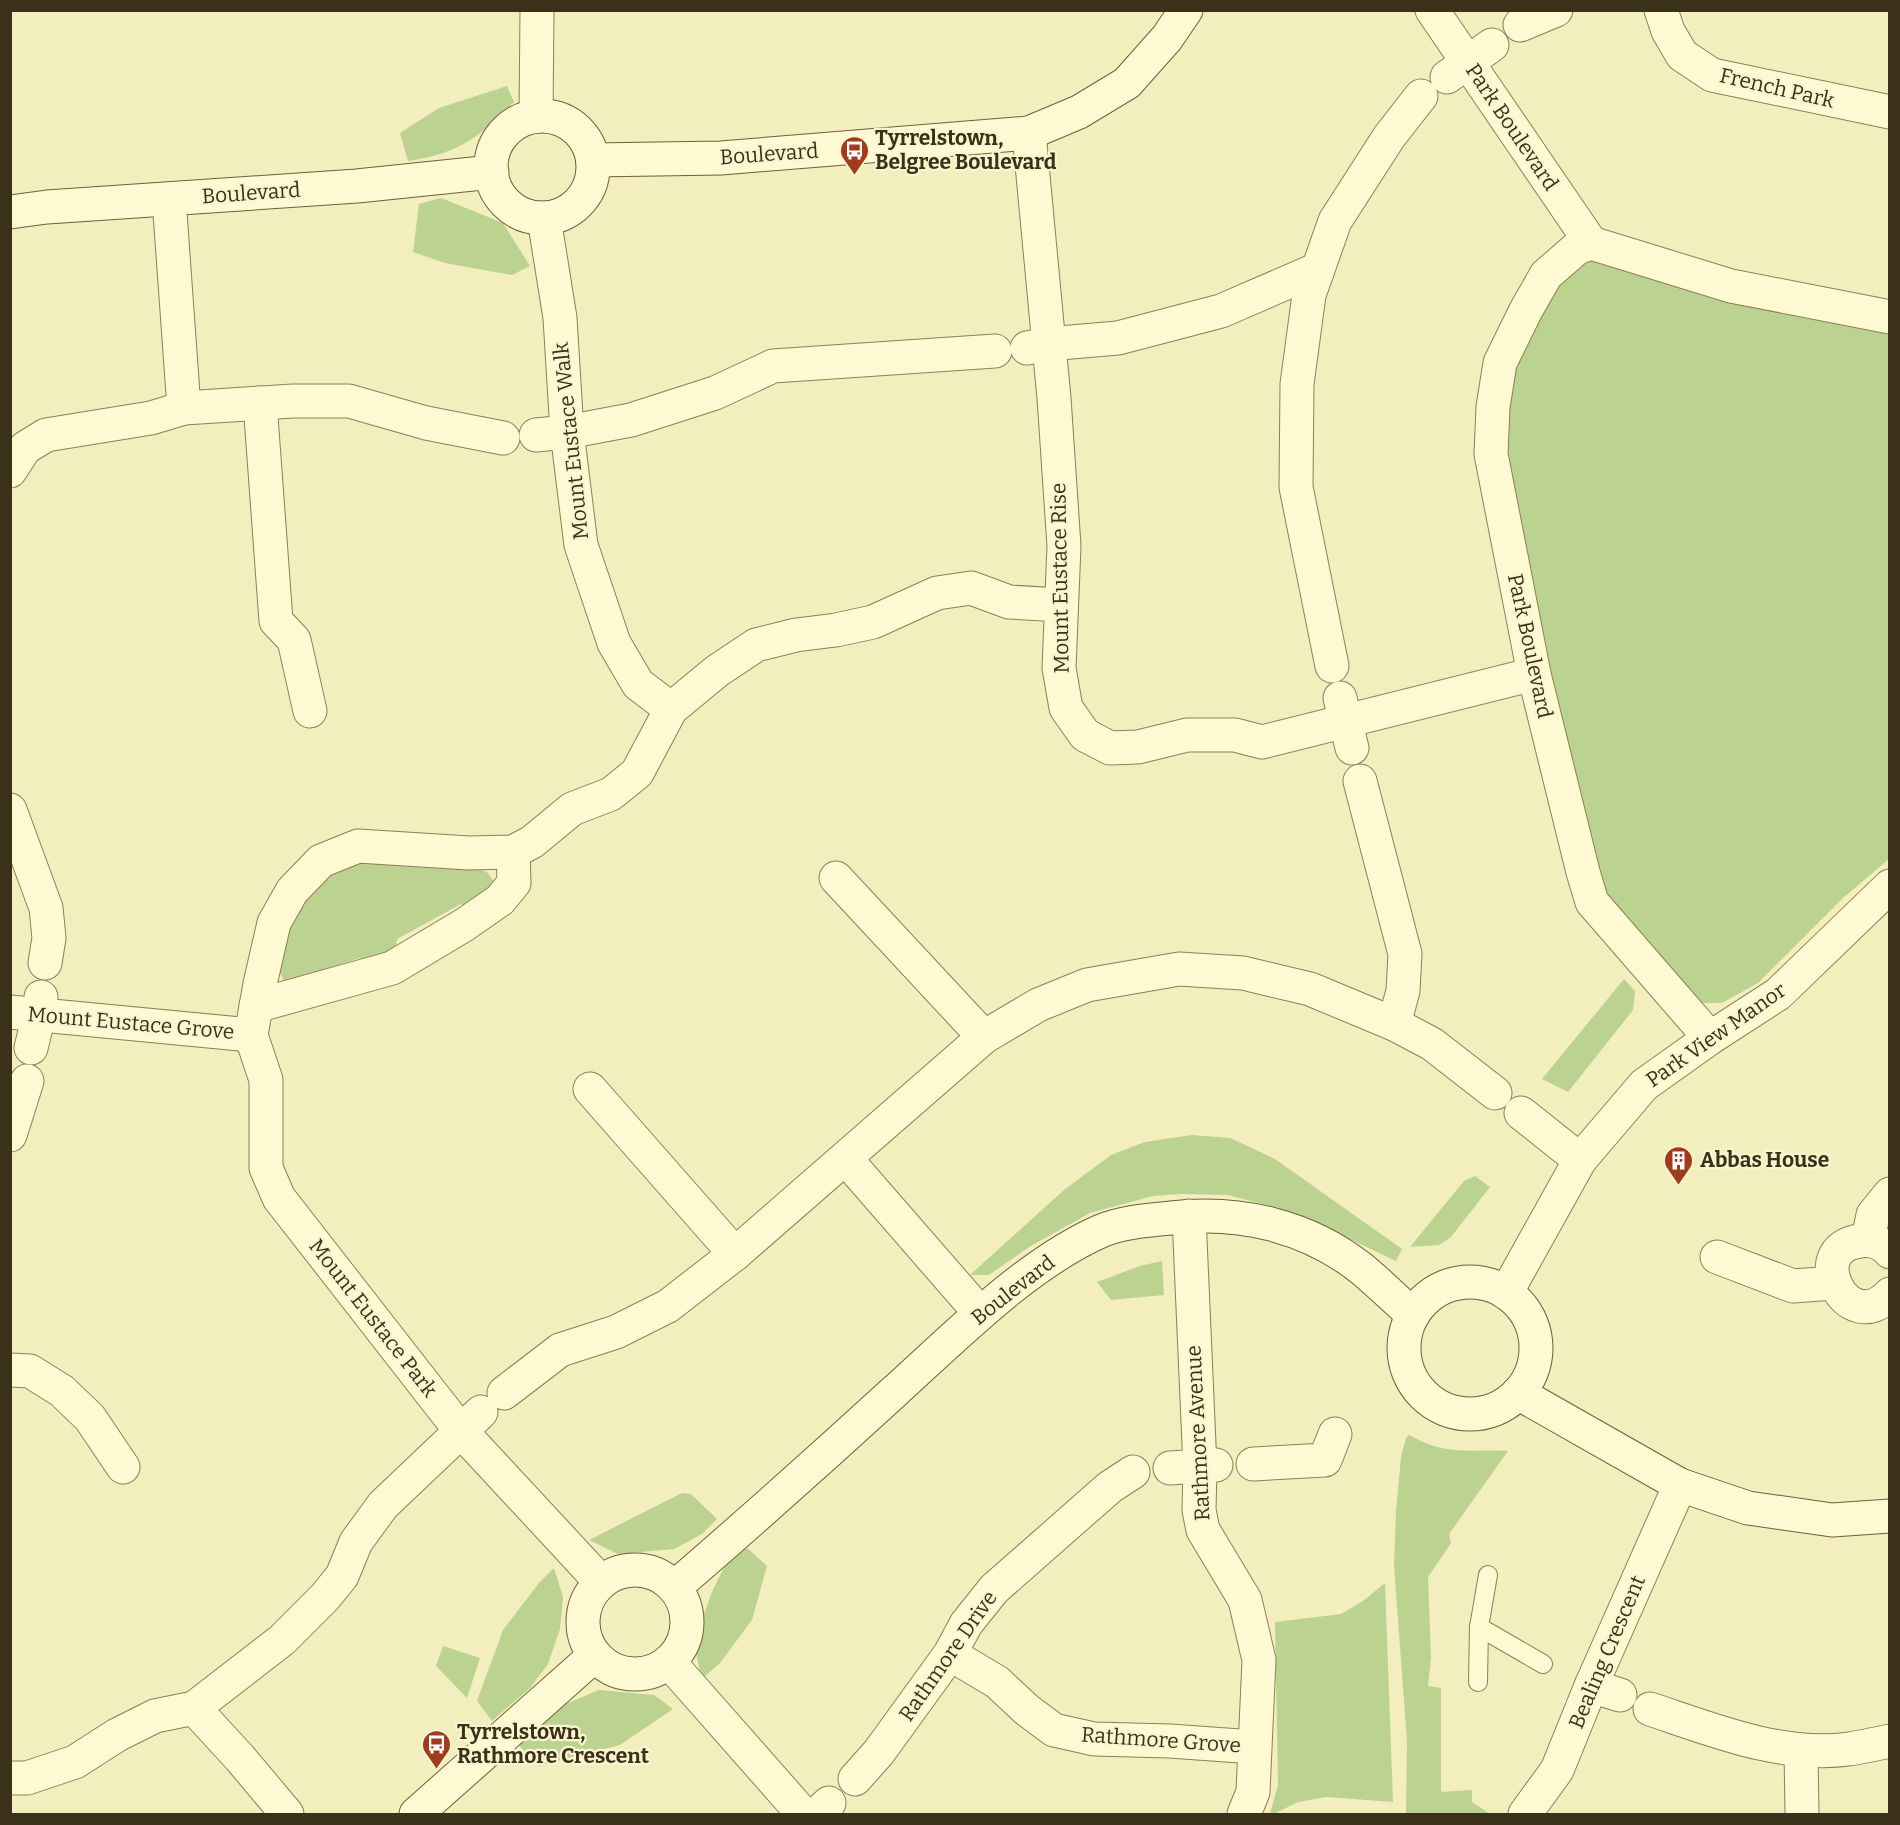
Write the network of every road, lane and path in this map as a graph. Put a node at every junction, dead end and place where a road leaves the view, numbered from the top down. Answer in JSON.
{"nodes":[{"id":1,"x":537,"y":10,"type":"edge"},
{"id":2,"x":1186,"y":10,"type":"edge"},
{"id":3,"x":1432,"y":10,"type":"edge"},
{"id":4,"x":1556,"y":10,"type":"edge"},
{"id":5,"x":1661,"y":10,"type":"edge"},
{"id":6,"x":1520,"y":25,"type":"dead end"},
{"id":7,"x":1421,"y":96,"type":"dead end"},
{"id":8,"x":1890,"y":112,"type":"edge"},
{"id":9,"x":536,"y":116,"type":"junction"},
{"id":10,"x":1029,"y":133,"type":"junction"},
{"id":11,"x":593,"y":160,"type":"junction"},
{"id":12,"x":492,"y":172,"type":"junction"},
{"id":13,"x":169,"y":199,"type":"junction"},
{"id":14,"x":10,"y":212,"type":"edge"},
{"id":15,"x":543,"y":218,"type":"junction"},
{"id":16,"x":1591,"y":243,"type":"junction"},
{"id":17,"x":1318,"y":269,"type":"junction"},
{"id":18,"x":1890,"y":317,"type":"edge"},
{"id":19,"x":1037,"y":346,"type":"junction"},
{"id":20,"x":995,"y":351,"type":"dead end"},
{"id":21,"x":260,"y":403,"type":"junction"},
{"id":22,"x":184,"y":408,"type":"junction"},
{"id":23,"x":551,"y":434,"type":"junction"},
{"id":24,"x":503,"y":438,"type":"dead end"},
{"id":25,"x":10,"y":471,"type":"edge"},
{"id":26,"x":1061,"y":605,"type":"junction"},
{"id":27,"x":1332,"y":666,"type":"dead end"},
{"id":28,"x":1534,"y":674,"type":"junction"},
{"id":29,"x":670,"y":709,"type":"junction"},
{"id":30,"x":310,"y":711,"type":"dead end"},
{"id":31,"x":1360,"y":781,"type":"dead end"},
{"id":32,"x":10,"y":810,"type":"edge"},
{"id":33,"x":513,"y":852,"type":"junction"},
{"id":34,"x":836,"y":878,"type":"dead end"},
{"id":35,"x":1890,"y":886,"type":"edge"},
{"id":36,"x":45,"y":963,"type":"dead end"},
{"id":37,"x":30,"y":1008,"type":"edge"},
{"id":38,"x":254,"y":1020,"type":"junction"},
{"id":39,"x":1394,"y":1024,"type":"junction"},
{"id":40,"x":984,"y":1037,"type":"junction"},
{"id":41,"x":1710,"y":1038,"type":"junction"},
{"id":42,"x":31,"y":1048,"type":"dead end"},
{"id":43,"x":27,"y":1082,"type":"dead end"},
{"id":44,"x":591,"y":1089,"type":"dead end"},
{"id":45,"x":1495,"y":1093,"type":"dead end"},
{"id":46,"x":1521,"y":1113,"type":"dead end"},
{"id":47,"x":10,"y":1135,"type":"edge"},
{"id":48,"x":846,"y":1159,"type":"junction"},
{"id":49,"x":1581,"y":1160,"type":"junction"},
{"id":50,"x":1890,"y":1194,"type":"edge"},
{"id":51,"x":1190,"y":1216,"type":"junction"},
{"id":52,"x":1879,"y":1246,"type":"edge"},
{"id":53,"x":735,"y":1254,"type":"junction"},
{"id":54,"x":1717,"y":1257,"type":"dead end"},
{"id":55,"x":1833,"y":1282,"type":"junction"},
{"id":56,"x":1506,"y":1293,"type":"junction"},
{"id":57,"x":1890,"y":1294,"type":"edge"},
{"id":58,"x":980,"y":1313,"type":"junction"},
{"id":59,"x":1413,"y":1315,"type":"junction"},
{"id":60,"x":10,"y":1370,"type":"edge"},
{"id":61,"x":1518,"y":1393,"type":"junction"},
{"id":62,"x":482,"y":1411,"type":"junction"},
{"id":63,"x":1335,"y":1434,"type":"dead end"},
{"id":64,"x":1253,"y":1464,"type":"dead end"},
{"id":65,"x":123,"y":1467,"type":"dead end"},
{"id":66,"x":1133,"y":1472,"type":"dead end"},
{"id":67,"x":1680,"y":1485,"type":"junction"},
{"id":68,"x":1890,"y":1516,"type":"edge"},
{"id":69,"x":1488,"y":1575,"type":"dead end"},
{"id":70,"x":601,"y":1582,"type":"junction"},
{"id":71,"x":675,"y":1587,"type":"junction"},
{"id":72,"x":1479,"y":1627,"type":"junction"},
{"id":73,"x":950,"y":1654,"type":"junction"},
{"id":74,"x":594,"y":1656,"type":"junction"},
{"id":75,"x":669,"y":1662,"type":"junction"},
{"id":76,"x":1543,"y":1664,"type":"dead end"},
{"id":77,"x":1478,"y":1682,"type":"dead end"},
{"id":78,"x":194,"y":1708,"type":"junction"},
{"id":79,"x":1650,"y":1709,"type":"dead end"},
{"id":80,"x":1890,"y":1741,"type":"edge"},
{"id":81,"x":1254,"y":1747,"type":"junction"},
{"id":82,"x":1801,"y":1749,"type":"junction"},
{"id":83,"x":10,"y":1778,"type":"edge"},
{"id":84,"x":855,"y":1779,"type":"dead end"},
{"id":85,"x":817,"y":1811,"type":"edge"},
{"id":86,"x":287,"y":1815,"type":"edge"},
{"id":87,"x":416,"y":1815,"type":"edge"},
{"id":88,"x":1244,"y":1815,"type":"edge"},
{"id":89,"x":1525,"y":1815,"type":"edge"},
{"id":90,"x":1802,"y":1815,"type":"edge"}],
"edges":[{"from":1,"to":9,"type":"street"},
{"from":2,"to":10,"type":"street","name":"Boulevard"},
{"from":3,"to":16,"type":"street","name":"Park Boulevard"},
{"from":4,"to":6,"type":"street"},
{"from":5,"to":8,"type":"street","name":"French Park"},
{"from":7,"to":17,"type":"street"},
{"from":9,"to":11,"type":"street"},
{"from":9,"to":12,"type":"street"},
{"from":10,"to":11,"type":"street","name":"Boulevard"},
{"from":10,"to":19,"type":"street","name":"Mount Eustace Rise"},
{"from":11,"to":15,"type":"street"},
{"from":12,"to":13,"type":"street","name":"Boulevard"},
{"from":12,"to":15,"type":"street"},
{"from":13,"to":14,"type":"street","name":"Boulevard"},
{"from":13,"to":22,"type":"street"},
{"from":15,"to":23,"type":"street","name":"Mount Eustace Walk"},
{"from":16,"to":18,"type":"street"},
{"from":16,"to":28,"type":"street","name":"Park Boulevard"},
{"from":17,"to":19,"type":"street"},
{"from":17,"to":27,"type":"street"},
{"from":19,"to":26,"type":"street","name":"Mount Eustace Rise"},
{"from":20,"to":23,"type":"street"},
{"from":21,"to":22,"type":"street"},
{"from":21,"to":24,"type":"street"},
{"from":21,"to":30,"type":"street"},
{"from":22,"to":25,"type":"street"},
{"from":23,"to":29,"type":"street","name":"Mount Eustace Walk"},
{"from":26,"to":28,"type":"street","name":"Mount Eustace Rise"},
{"from":26,"to":29,"type":"street"},
{"from":28,"to":41,"type":"street","name":"Park Boulevard"},
{"from":29,"to":33,"type":"street"},
{"from":31,"to":39,"type":"street"},
{"from":32,"to":36,"type":"street"},
{"from":33,"to":38,"type":"street"},
{"from":33,"to":38,"type":"street"},
{"from":34,"to":40,"type":"street"},
{"from":35,"to":41,"type":"street","name":"Park View Manor"},
{"from":37,"to":38,"type":"street","name":"Mount Eustace Grove"},
{"from":37,"to":42,"type":"street"},
{"from":38,"to":62,"type":"street","name":"Mount Eustace Park"},
{"from":39,"to":40,"type":"street"},
{"from":39,"to":45,"type":"street"},
{"from":40,"to":48,"type":"street"},
{"from":41,"to":49,"type":"street","name":"Park View Manor"},
{"from":43,"to":47,"type":"street"},
{"from":44,"to":53,"type":"street"},
{"from":46,"to":49,"type":"street"},
{"from":48,"to":53,"type":"street"},
{"from":48,"to":58,"type":"street"},
{"from":49,"to":56,"type":"street","name":"Park View Manor"},
{"from":50,"to":52,"type":"street"},
{"from":51,"to":58,"type":"street","name":"Boulevard"},
{"from":51,"to":59,"type":"street","name":"Boulevard"},
{"from":51,"to":81,"type":"street","name":"Rathmore Avenue"},
{"from":52,"to":55,"type":"street"},
{"from":53,"to":62,"type":"street"},
{"from":54,"to":55,"type":"street"},
{"from":55,"to":57,"type":"street"},
{"from":56,"to":59,"type":"street"},
{"from":56,"to":61,"type":"street"},
{"from":58,"to":71,"type":"street","name":"Boulevard"},
{"from":59,"to":61,"type":"street"},
{"from":60,"to":65,"type":"street"},
{"from":61,"to":67,"type":"street"},
{"from":62,"to":70,"type":"street","name":"Mount Eustace Park"},
{"from":62,"to":78,"type":"street"},
{"from":63,"to":64,"type":"street"},
{"from":66,"to":73,"type":"street","name":"Rathmore Drive"},
{"from":67,"to":68,"type":"street"},
{"from":67,"to":89,"type":"street","name":"Bealing Crescent"},
{"from":69,"to":72,"type":"lane"},
{"from":70,"to":71,"type":"street"},
{"from":70,"to":74,"type":"street"},
{"from":71,"to":75,"type":"street"},
{"from":72,"to":76,"type":"lane"},
{"from":72,"to":77,"type":"lane"},
{"from":73,"to":81,"type":"street","name":"Rathmore Grove"},
{"from":73,"to":84,"type":"street","name":"Rathmore Drive"},
{"from":74,"to":75,"type":"street"},
{"from":74,"to":87,"type":"street"},
{"from":75,"to":85,"type":"street"},
{"from":78,"to":83,"type":"street"},
{"from":78,"to":86,"type":"street"},
{"from":79,"to":82,"type":"street"},
{"from":80,"to":82,"type":"street"},
{"from":81,"to":88,"type":"street","name":"Rathmore Avenue"},
{"from":82,"to":90,"type":"street"}]}
